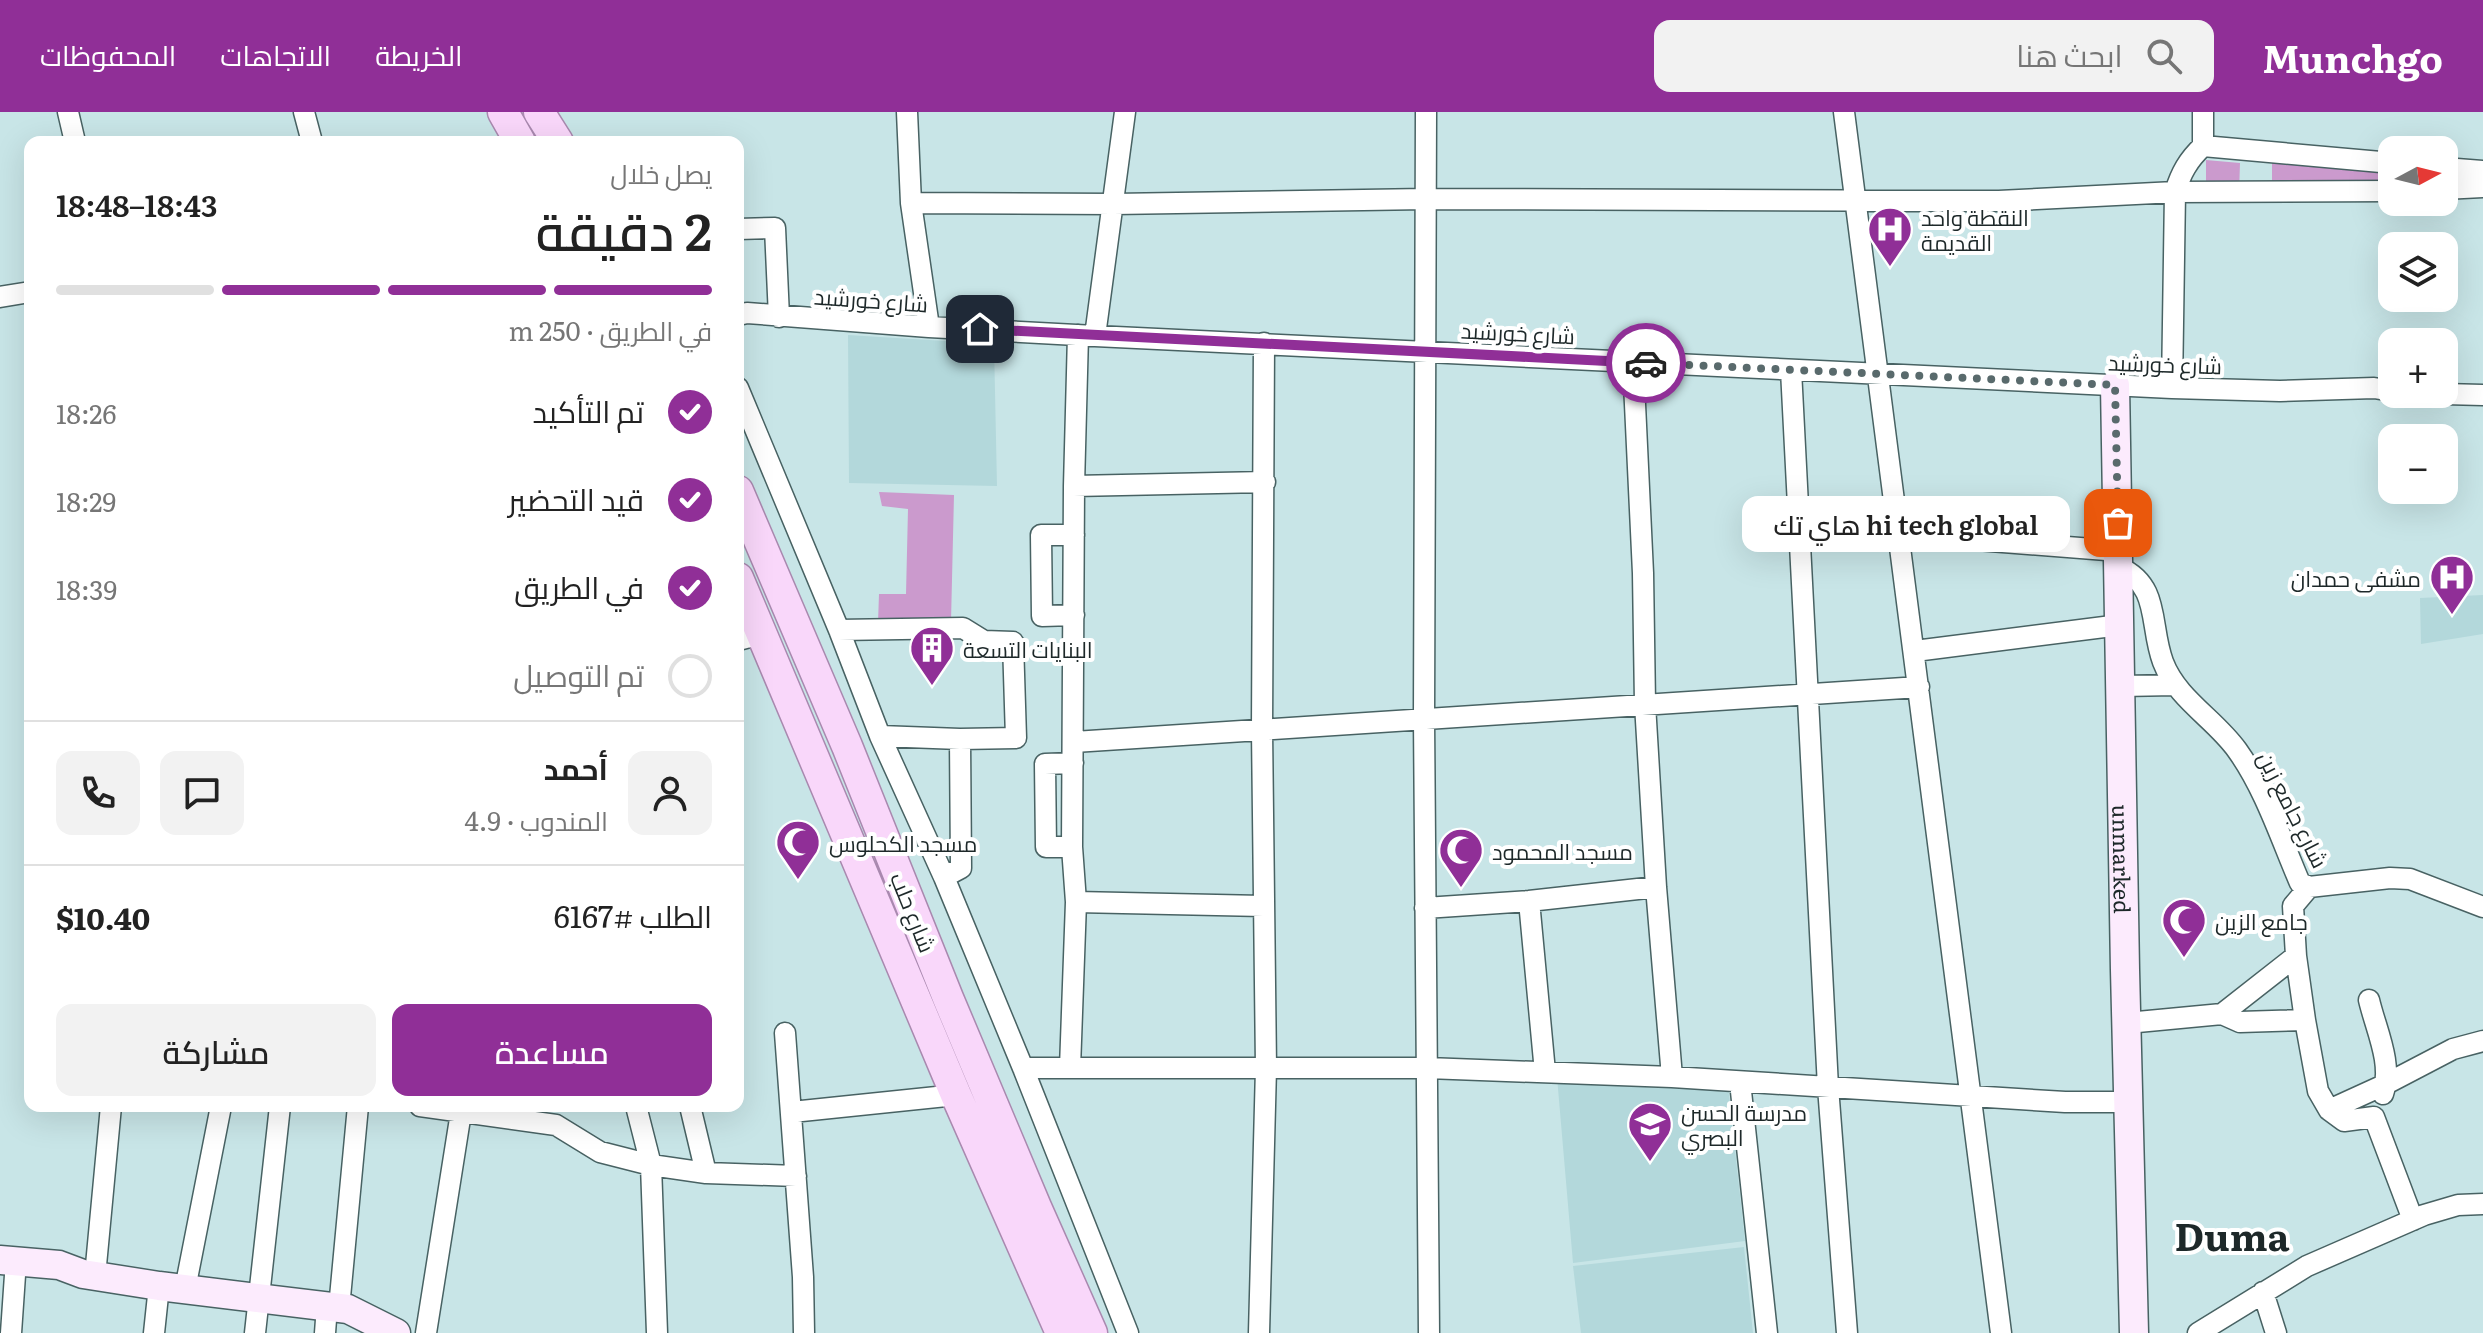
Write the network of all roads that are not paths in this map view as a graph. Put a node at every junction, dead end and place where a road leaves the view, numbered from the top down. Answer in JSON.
{"nodes":[{"id":1,"x":68,"y":112,"type":"edge"},
{"id":2,"x":304,"y":112,"type":"edge"},
{"id":3,"x":503,"y":112,"type":"edge"},
{"id":4,"x":539,"y":112,"type":"edge"},
{"id":5,"x":907,"y":112,"type":"edge"},
{"id":6,"x":1125,"y":112,"type":"edge"},
{"id":7,"x":1426,"y":112,"type":"edge"},
{"id":8,"x":1844,"y":112,"type":"edge"},
{"id":9,"x":2203,"y":112,"type":"edge"},
{"id":10,"x":74,"y":136,"type":"edge"},
{"id":11,"x":310,"y":136,"type":"edge"},
{"id":12,"x":517,"y":136,"type":"edge"},
{"id":13,"x":554,"y":136,"type":"edge"},
{"id":14,"x":2203,"y":146,"type":"junction"},
{"id":15,"x":2378,"y":162,"type":"edge"},
{"id":16,"x":2458,"y":169,"type":"edge"},
{"id":17,"x":2483,"y":171,"type":"edge"},
{"id":18,"x":2483,"y":187,"type":"edge"},
{"id":19,"x":2458,"y":188,"type":"edge"},
{"id":20,"x":2378,"y":191,"type":"edge"},
{"id":21,"x":2175,"y":192,"type":"junction"},
{"id":22,"x":1425,"y":199,"type":"junction"},
{"id":23,"x":1854,"y":201,"type":"junction"},
{"id":24,"x":911,"y":203,"type":"junction"},
{"id":25,"x":1114,"y":204,"type":"junction"},
{"id":26,"x":744,"y":229,"type":"edge"},
{"id":27,"x":24,"y":293,"type":"edge"},
{"id":28,"x":0,"y":297,"type":"edge"},
{"id":29,"x":744,"y":315,"type":"edge"},
{"id":30,"x":779,"y":317,"type":"junction"},
{"id":31,"x":929,"y":327,"type":"junction"},
{"id":32,"x":1086,"y":335,"type":"junction"},
{"id":33,"x":1264,"y":343,"type":"junction"},
{"id":34,"x":1424,"y":351,"type":"junction"},
{"id":35,"x":1633,"y":362,"type":"junction"},
{"id":36,"x":1791,"y":370,"type":"junction"},
{"id":37,"x":1879,"y":374,"type":"junction"},
{"id":38,"x":2115,"y":385,"type":"junction"},
{"id":39,"x":2172,"y":388,"type":"junction"},
{"id":40,"x":2378,"y":389,"type":"edge"},
{"id":41,"x":2458,"y":394,"type":"edge"},
{"id":42,"x":2483,"y":395,"type":"edge"},
{"id":43,"x":744,"y":402,"type":"edge"},
{"id":44,"x":1265,"y":482,"type":"junction"},
{"id":45,"x":1074,"y":486,"type":"junction"},
{"id":46,"x":744,"y":505,"type":"edge"},
{"id":47,"x":1900,"y":534,"type":"junction"},
{"id":48,"x":1074,"y":535,"type":"junction"},
{"id":49,"x":2119,"y":559,"type":"junction"},
{"id":50,"x":744,"y":608,"type":"edge"},
{"id":51,"x":1074,"y":615,"type":"junction"},
{"id":52,"x":2120,"y":625,"type":"junction"},
{"id":53,"x":839,"y":630,"type":"junction"},
{"id":54,"x":750,"y":637,"type":"edge"},
{"id":55,"x":1915,"y":651,"type":"junction"},
{"id":56,"x":2175,"y":685,"type":"junction"},
{"id":57,"x":2121,"y":686,"type":"junction"},
{"id":58,"x":1919,"y":687,"type":"junction"},
{"id":59,"x":1807,"y":695,"type":"junction"},
{"id":60,"x":1645,"y":704,"type":"junction"},
{"id":61,"x":1424,"y":719,"type":"junction"},
{"id":62,"x":1262,"y":730,"type":"junction"},
{"id":63,"x":880,"y":736,"type":"junction"},
{"id":64,"x":960,"y":739,"type":"junction"},
{"id":65,"x":1074,"y":742,"type":"junction"},
{"id":66,"x":1073,"y":763,"type":"junction"},
{"id":67,"x":1072,"y":847,"type":"junction"},
{"id":68,"x":944,"y":877,"type":"junction"},
{"id":69,"x":1656,"y":887,"type":"junction"},
{"id":70,"x":2309,"y":887,"type":"junction"},
{"id":71,"x":1529,"y":901,"type":"junction"},
{"id":72,"x":1076,"y":902,"type":"junction"},
{"id":73,"x":1263,"y":906,"type":"junction"},
{"id":74,"x":2483,"y":907,"type":"edge"},
{"id":75,"x":1425,"y":908,"type":"junction"},
{"id":76,"x":2296,"y":956,"type":"junction"},
{"id":77,"x":2369,"y":1000,"type":"dead end"},
{"id":78,"x":2222,"y":1014,"type":"junction"},
{"id":79,"x":2305,"y":1020,"type":"junction"},
{"id":80,"x":2127,"y":1023,"type":"junction"},
{"id":81,"x":785,"y":1033,"type":"dead end"},
{"id":82,"x":2483,"y":1041,"type":"edge"},
{"id":83,"x":1023,"y":1068,"type":"junction"},
{"id":84,"x":1070,"y":1068,"type":"junction"},
{"id":85,"x":1266,"y":1068,"type":"junction"},
{"id":86,"x":1427,"y":1068,"type":"junction"},
{"id":87,"x":1545,"y":1072,"type":"junction"},
{"id":88,"x":1672,"y":1077,"type":"junction"},
{"id":89,"x":1740,"y":1082,"type":"junction"},
{"id":90,"x":2386,"y":1084,"type":"junction"},
{"id":91,"x":1828,"y":1087,"type":"junction"},
{"id":92,"x":956,"y":1095,"type":"junction"},
{"id":93,"x":1970,"y":1096,"type":"junction"},
{"id":94,"x":2128,"y":1102,"type":"junction"},
{"id":95,"x":2329,"y":1110,"type":"junction"},
{"id":96,"x":110,"y":1112,"type":"edge"},
{"id":97,"x":219,"y":1112,"type":"edge"},
{"id":98,"x":279,"y":1112,"type":"edge"},
{"id":99,"x":357,"y":1112,"type":"edge"},
{"id":100,"x":462,"y":1112,"type":"edge"},
{"id":101,"x":501,"y":1112,"type":"edge"},
{"id":102,"x":638,"y":1112,"type":"edge"},
{"id":103,"x":691,"y":1112,"type":"edge"},
{"id":104,"x":792,"y":1112,"type":"junction"},
{"id":105,"x":554,"y":1116,"type":"edge"},
{"id":106,"x":2374,"y":1117,"type":"junction"},
{"id":107,"x":651,"y":1165,"type":"junction"},
{"id":108,"x":706,"y":1173,"type":"junction"},
{"id":109,"x":796,"y":1176,"type":"junction"},
{"id":110,"x":2483,"y":1204,"type":"edge"},
{"id":111,"x":2413,"y":1220,"type":"junction"},
{"id":112,"x":5,"y":1270,"type":"edge"},
{"id":113,"x":89,"y":1275,"type":"junction"},
{"id":114,"x":172,"y":1288,"type":"junction"},
{"id":115,"x":2263,"y":1292,"type":"junction"},
{"id":116,"x":259,"y":1298,"type":"junction"},
{"id":117,"x":330,"y":1316,"type":"edge"},
{"id":118,"x":11,"y":1333,"type":"edge"},
{"id":119,"x":154,"y":1333,"type":"edge"},
{"id":120,"x":255,"y":1333,"type":"edge"},
{"id":121,"x":396,"y":1333,"type":"edge"},
{"id":122,"x":426,"y":1333,"type":"edge"},
{"id":123,"x":657,"y":1333,"type":"edge"},
{"id":124,"x":804,"y":1333,"type":"edge"},
{"id":125,"x":1061,"y":1333,"type":"edge"},
{"id":126,"x":1092,"y":1333,"type":"edge"},
{"id":127,"x":1128,"y":1333,"type":"edge"},
{"id":128,"x":1259,"y":1333,"type":"edge"},
{"id":129,"x":1429,"y":1333,"type":"edge"},
{"id":130,"x":1767,"y":1333,"type":"edge"},
{"id":131,"x":1847,"y":1333,"type":"edge"},
{"id":132,"x":2001,"y":1333,"type":"edge"},
{"id":133,"x":2134,"y":1333,"type":"edge"},
{"id":134,"x":2198,"y":1333,"type":"edge"},
{"id":135,"x":2276,"y":1333,"type":"edge"}],
"edges":[{"from":1,"to":10,"type":"street"},
{"from":2,"to":11,"type":"street"},
{"from":3,"to":12,"type":"main road"},
{"from":4,"to":13,"type":"main road"},
{"from":5,"to":24,"type":"street"},
{"from":6,"to":25,"type":"street"},
{"from":7,"to":22,"type":"street"},
{"from":8,"to":23,"type":"street"},
{"from":9,"to":14,"type":"street"},
{"from":14,"to":15,"type":"street"},
{"from":14,"to":21,"type":"street"},
{"from":16,"to":17,"type":"street"},
{"from":18,"to":19,"type":"street"},
{"from":20,"to":21,"type":"street"},
{"from":21,"to":23,"type":"street"},
{"from":21,"to":39,"type":"street"},
{"from":22,"to":23,"type":"street"},
{"from":22,"to":25,"type":"street"},
{"from":22,"to":34,"type":"street"},
{"from":23,"to":37,"type":"street"},
{"from":24,"to":25,"type":"street"},
{"from":24,"to":31,"type":"street"},
{"from":25,"to":32,"type":"street"},
{"from":26,"to":30,"type":"street"},
{"from":27,"to":28,"type":"street"},
{"from":29,"to":30,"type":"street","name":"شارع خورشيد"},
{"from":30,"to":31,"type":"street","name":"شارع خورشيد"},
{"from":31,"to":32,"type":"street","name":"شارع خورشيد"},
{"from":32,"to":33,"type":"street","name":"شارع خورشيد"},
{"from":32,"to":45,"type":"street"},
{"from":33,"to":34,"type":"street","name":"شارع خورشيد"},
{"from":33,"to":44,"type":"street"},
{"from":34,"to":35,"type":"street","name":"شارع خورشيد"},
{"from":34,"to":61,"type":"street"},
{"from":35,"to":36,"type":"street","name":"شارع خورشيد"},
{"from":35,"to":60,"type":"street"},
{"from":36,"to":37,"type":"street","name":"شارع خورشيد"},
{"from":36,"to":59,"type":"street"},
{"from":37,"to":38,"type":"street","name":"شارع خورشيد"},
{"from":37,"to":47,"type":"street"},
{"from":38,"to":39,"type":"street","name":"شارع خورشيد"},
{"from":38,"to":49,"type":"street","name":"unmarked"},
{"from":39,"to":40,"type":"street","name":"شارع خورشيد"},
{"from":41,"to":42,"type":"street"},
{"from":43,"to":53,"type":"street"},
{"from":44,"to":45,"type":"street"},
{"from":44,"to":62,"type":"street"},
{"from":45,"to":48,"type":"street"},
{"from":46,"to":126,"type":"main road","name":"شارع حلب"},
{"from":47,"to":49,"type":"street"},
{"from":47,"to":55,"type":"street"},
{"from":48,"to":51,"type":"street"},
{"from":48,"to":51,"type":"street"},
{"from":49,"to":52,"type":"street","name":"unmarked"},
{"from":49,"to":56,"type":"street","name":"شارع جامع زين"},
{"from":50,"to":54,"type":"main road","name":"شارع حلب"},
{"from":51,"to":65,"type":"street"},
{"from":52,"to":55,"type":"street"},
{"from":52,"to":57,"type":"street","name":"unmarked"},
{"from":53,"to":63,"type":"street"},
{"from":53,"to":64,"type":"street"},
{"from":54,"to":92,"type":"main road","name":"شارع حلب"},
{"from":55,"to":58,"type":"street"},
{"from":56,"to":57,"type":"street"},
{"from":56,"to":70,"type":"street","name":"شارع جامع زين"},
{"from":57,"to":80,"type":"street","name":"unmarked"},
{"from":58,"to":59,"type":"street"},
{"from":58,"to":93,"type":"street"},
{"from":59,"to":60,"type":"street"},
{"from":59,"to":91,"type":"street"},
{"from":60,"to":61,"type":"street"},
{"from":60,"to":69,"type":"street"},
{"from":61,"to":62,"type":"street"},
{"from":61,"to":75,"type":"street"},
{"from":62,"to":65,"type":"street"},
{"from":62,"to":73,"type":"street"},
{"from":63,"to":64,"type":"street"},
{"from":63,"to":68,"type":"street"},
{"from":64,"to":68,"type":"street"},
{"from":65,"to":66,"type":"street"},
{"from":66,"to":67,"type":"street"},
{"from":66,"to":67,"type":"street"},
{"from":67,"to":72,"type":"street"},
{"from":68,"to":83,"type":"street"},
{"from":69,"to":71,"type":"street"},
{"from":69,"to":88,"type":"street"},
{"from":70,"to":74,"type":"street","name":"شارع جامع زين"},
{"from":70,"to":76,"type":"street"},
{"from":71,"to":75,"type":"street"},
{"from":71,"to":87,"type":"street"},
{"from":72,"to":73,"type":"street"},
{"from":72,"to":84,"type":"street"},
{"from":73,"to":85,"type":"street"},
{"from":75,"to":86,"type":"street"},
{"from":76,"to":78,"type":"street"},
{"from":76,"to":79,"type":"street"},
{"from":77,"to":90,"type":"street"},
{"from":78,"to":79,"type":"street"},
{"from":78,"to":80,"type":"street"},
{"from":79,"to":95,"type":"street"},
{"from":80,"to":94,"type":"street","name":"unmarked"},
{"from":81,"to":104,"type":"street"},
{"from":82,"to":90,"type":"street"},
{"from":83,"to":84,"type":"street"},
{"from":83,"to":127,"type":"street"},
{"from":84,"to":85,"type":"street"},
{"from":85,"to":86,"type":"street"},
{"from":85,"to":128,"type":"street"},
{"from":86,"to":87,"type":"street"},
{"from":86,"to":129,"type":"street"},
{"from":87,"to":88,"type":"street"},
{"from":88,"to":89,"type":"street"},
{"from":89,"to":91,"type":"street"},
{"from":89,"to":130,"type":"street"},
{"from":90,"to":95,"type":"street"},
{"from":90,"to":106,"type":"street"},
{"from":91,"to":93,"type":"street"},
{"from":91,"to":131,"type":"street"},
{"from":92,"to":104,"type":"street"},
{"from":92,"to":125,"type":"main road","name":"شارع حلب"},
{"from":93,"to":94,"type":"street"},
{"from":93,"to":132,"type":"street"},
{"from":94,"to":133,"type":"street","name":"unmarked"},
{"from":95,"to":106,"type":"street"},
{"from":96,"to":113,"type":"street"},
{"from":97,"to":114,"type":"street"},
{"from":98,"to":116,"type":"street"},
{"from":99,"to":117,"type":"street"},
{"from":100,"to":122,"type":"street"},
{"from":101,"to":105,"type":"street"},
{"from":102,"to":107,"type":"street"},
{"from":103,"to":108,"type":"street"},
{"from":104,"to":109,"type":"street"},
{"from":105,"to":107,"type":"street"},
{"from":106,"to":111,"type":"street"},
{"from":107,"to":108,"type":"street"},
{"from":107,"to":123,"type":"street"},
{"from":108,"to":109,"type":"street"},
{"from":109,"to":124,"type":"street"},
{"from":110,"to":111,"type":"street"},
{"from":111,"to":115,"type":"street"},
{"from":112,"to":113,"type":"street"},
{"from":112,"to":118,"type":"street"},
{"from":113,"to":114,"type":"street"},
{"from":114,"to":116,"type":"street"},
{"from":114,"to":119,"type":"street"},
{"from":115,"to":134,"type":"street"},
{"from":115,"to":135,"type":"street"},
{"from":116,"to":117,"type":"street"},
{"from":116,"to":120,"type":"street"},
{"from":117,"to":121,"type":"street"}]}
